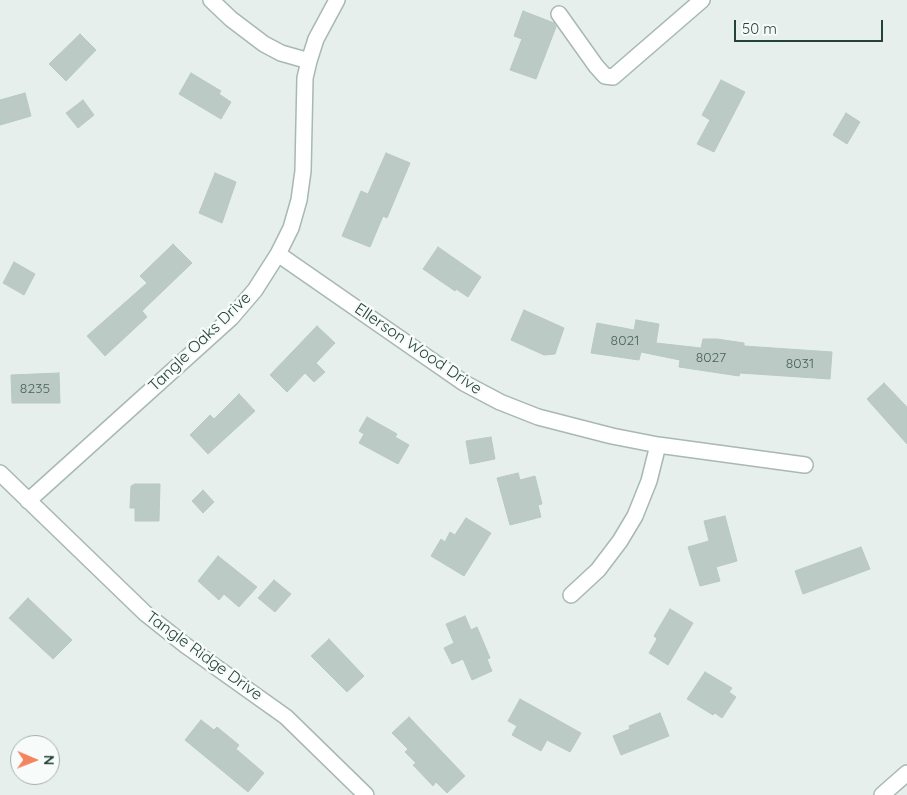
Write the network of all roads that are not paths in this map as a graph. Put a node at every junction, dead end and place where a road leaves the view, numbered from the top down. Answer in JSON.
{"nodes":[{"id":1,"x":211,"y":0,"type":"edge"},
{"id":2,"x":337,"y":0,"type":"edge"},
{"id":3,"x":702,"y":0,"type":"edge"},
{"id":4,"x":559,"y":14,"type":"dead end"},
{"id":5,"x":308,"y":61,"type":"junction"},
{"id":6,"x":278,"y":254,"type":"junction"},
{"id":7,"x":658,"y":445,"type":"junction"},
{"id":8,"x":805,"y":465,"type":"dead end"},
{"id":9,"x":0,"y":473,"type":"edge"},
{"id":10,"x":28,"y":501,"type":"junction"},
{"id":11,"x":572,"y":595,"type":"dead end"},
{"id":12,"x":907,"y":773,"type":"edge"},
{"id":13,"x":366,"y":795,"type":"edge"},
{"id":14,"x":882,"y":795,"type":"edge"}],
"edges":[{"from":1,"to":5,"type":"street"},
{"from":2,"to":5,"type":"street","name":"Tangle Oaks Drive"},
{"from":3,"to":4,"type":"street"},
{"from":5,"to":6,"type":"street","name":"Tangle Oaks Drive"},
{"from":6,"to":7,"type":"street","name":"Ellerson Wood Drive"},
{"from":6,"to":10,"type":"street","name":"Tangle Oaks Drive"},
{"from":7,"to":8,"type":"street","name":"Ellerson Wood Drive"},
{"from":7,"to":11,"type":"street"},
{"from":9,"to":10,"type":"street","name":"Tangle Ridge Drive"},
{"from":10,"to":13,"type":"street","name":"Tangle Ridge Drive"},
{"from":12,"to":14,"type":"street"}]}
